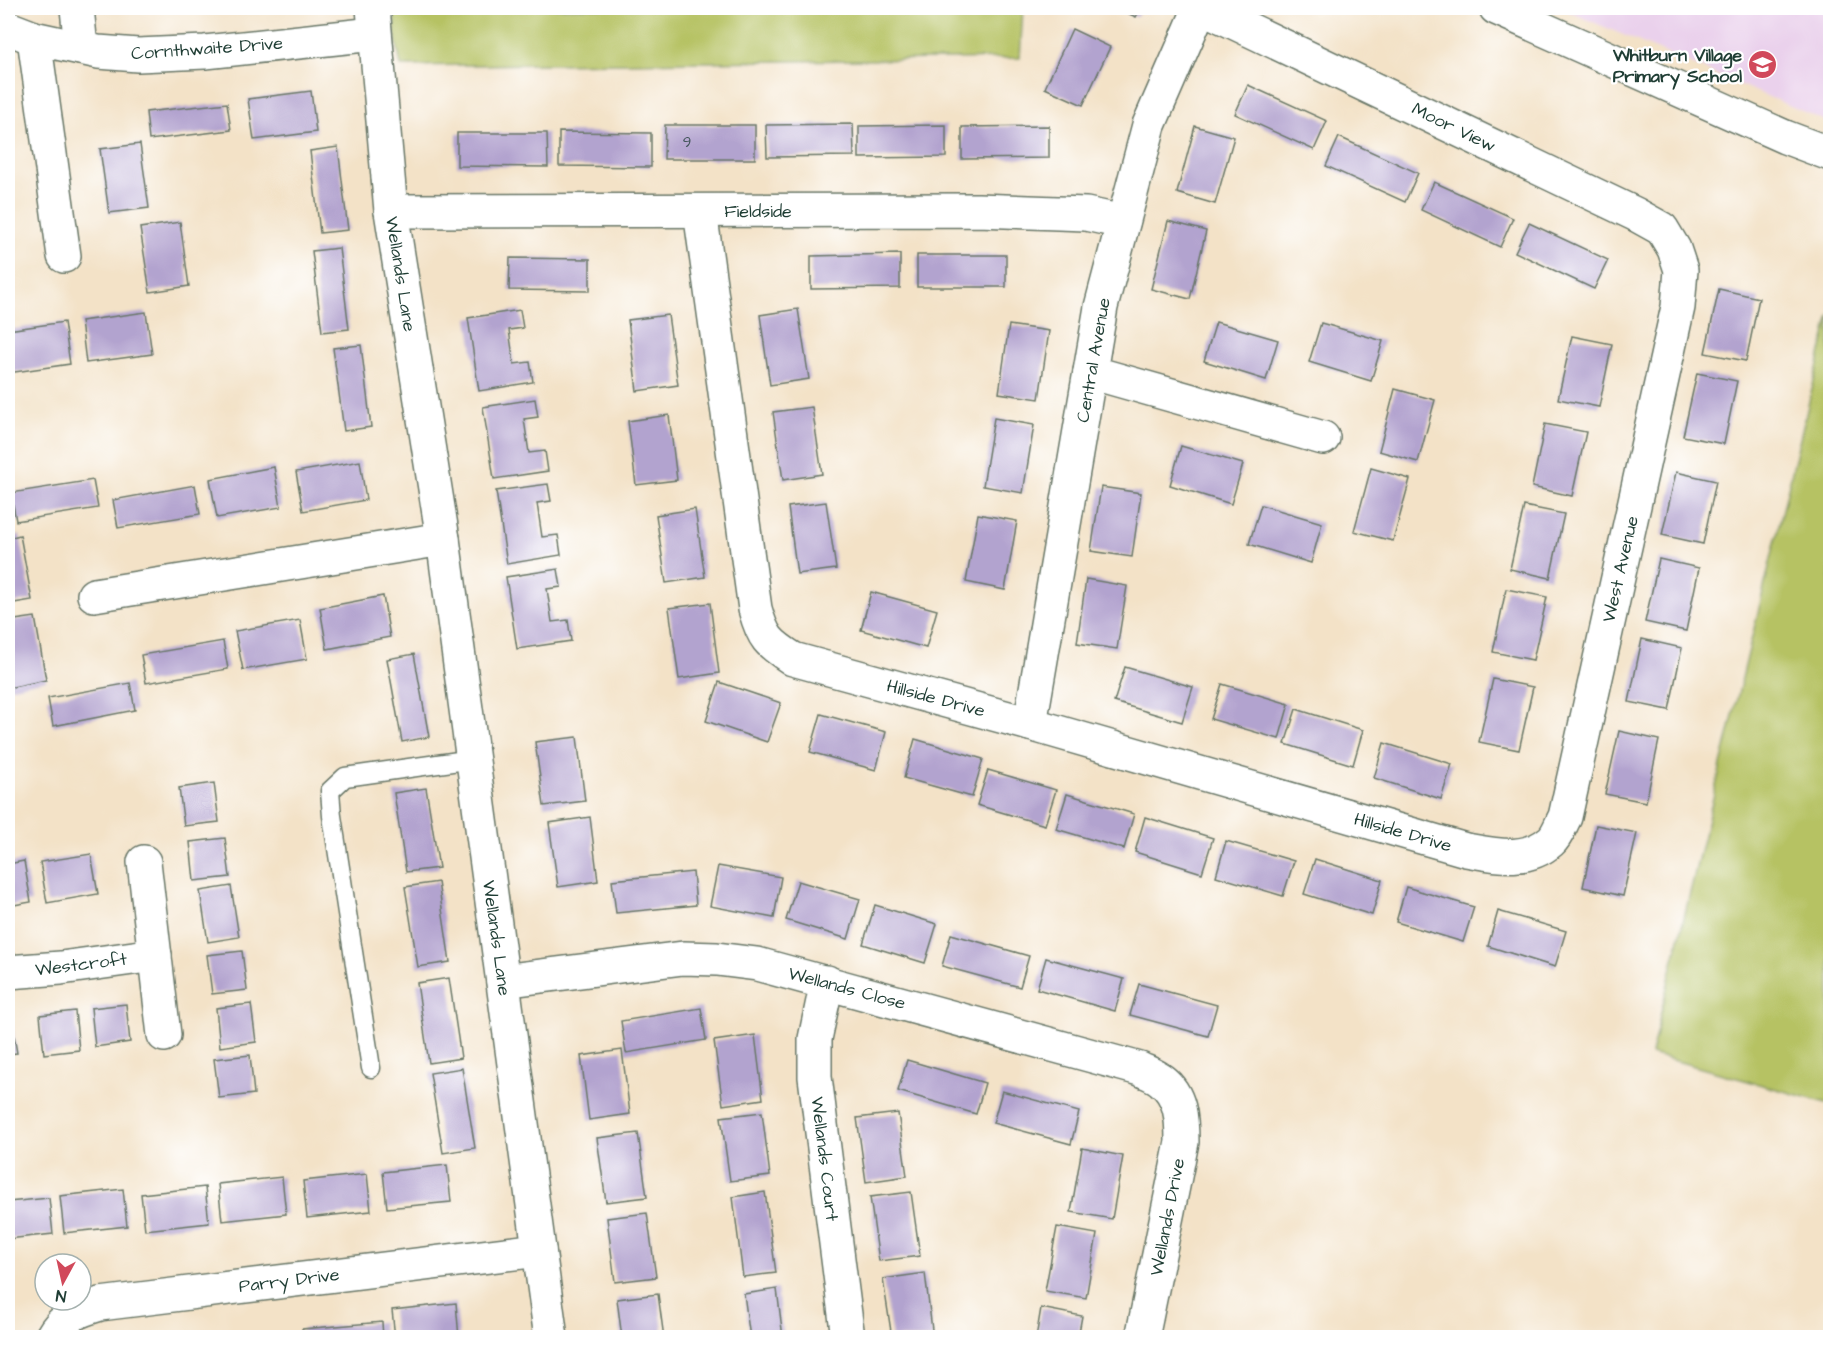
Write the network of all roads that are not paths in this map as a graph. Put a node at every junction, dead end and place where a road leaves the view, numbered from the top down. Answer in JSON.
{"nodes":[{"id":1,"x":77,"y":8,"type":"edge"},
{"id":2,"x":1202,"y":8,"type":"edge"},
{"id":3,"x":1496,"y":8,"type":"edge"},
{"id":4,"x":374,"y":21,"type":"edge"},
{"id":5,"x":21,"y":33,"type":"edge"},
{"id":6,"x":81,"y":48,"type":"junction"},
{"id":7,"x":1830,"y":154,"type":"edge"},
{"id":8,"x":700,"y":211,"type":"junction"},
{"id":9,"x":391,"y":212,"type":"junction"},
{"id":10,"x":1124,"y":222,"type":"junction"},
{"id":11,"x":64,"y":256,"type":"dead end"},
{"id":12,"x":1681,"y":270,"type":"joint"},
{"id":13,"x":1090,"y":372,"type":"junction"},
{"id":14,"x":1323,"y":438,"type":"dead end"},
{"id":15,"x":443,"y":539,"type":"junction"},
{"id":16,"x":94,"y":595,"type":"dead end"},
{"id":17,"x":1030,"y":724,"type":"junction"},
{"id":18,"x":473,"y":759,"type":"junction"},
{"id":19,"x":1530,"y":854,"type":"joint"},
{"id":20,"x":144,"y":862,"type":"dead end"},
{"id":21,"x":155,"y":955,"type":"junction"},
{"id":22,"x":8,"y":972,"type":"edge"},
{"id":23,"x":503,"y":981,"type":"junction"},
{"id":24,"x":827,"y":982,"type":"junction"},
{"id":25,"x":164,"y":1035,"type":"dead end"},
{"id":26,"x":371,"y":1068,"type":"dead end"},
{"id":27,"x":1175,"y":1096,"type":"joint"},
{"id":28,"x":539,"y":1250,"type":"junction"},
{"id":29,"x":51,"y":1338,"type":"edge"},
{"id":30,"x":551,"y":1338,"type":"edge"},
{"id":31,"x":848,"y":1338,"type":"edge"},
{"id":32,"x":1142,"y":1338,"type":"edge"}],
"edges":[{"from":1,"to":6,"type":"street"},
{"from":2,"to":10,"type":"street","name":"Central Avenue"},
{"from":2,"to":12,"type":"street","name":"Moor View"},
{"from":3,"to":7,"type":"street"},
{"from":4,"to":6,"type":"street","name":"Cornthwaite Drive"},
{"from":4,"to":9,"type":"street","name":"Wellands Lane"},
{"from":5,"to":6,"type":"street","name":"Cornthwaite Drive"},
{"from":5,"to":11,"type":"street"},
{"from":8,"to":9,"type":"street","name":"Fieldside"},
{"from":8,"to":10,"type":"street","name":"Fieldside"},
{"from":8,"to":17,"type":"street","name":"Hillside Drive"},
{"from":9,"to":15,"type":"street","name":"Wellands Lane"},
{"from":10,"to":13,"type":"street","name":"Central Avenue"},
{"from":12,"to":19,"type":"street","name":"West Avenue"},
{"from":13,"to":14,"type":"street"},
{"from":13,"to":17,"type":"street","name":"Central Avenue"},
{"from":15,"to":16,"type":"street"},
{"from":15,"to":18,"type":"street","name":"Wellands Lane"},
{"from":17,"to":19,"type":"street","name":"Hillside Drive"},
{"from":18,"to":23,"type":"street","name":"Wellands Lane"},
{"from":18,"to":26,"type":"lane"},
{"from":20,"to":21,"type":"street"},
{"from":21,"to":22,"type":"street","name":"Westcroft"},
{"from":21,"to":25,"type":"street"},
{"from":23,"to":24,"type":"street","name":"Wellands Close"},
{"from":23,"to":28,"type":"street","name":"Wellands Lane"},
{"from":24,"to":27,"type":"street","name":"Wellands Close"},
{"from":24,"to":31,"type":"street","name":"Wellands Court"},
{"from":27,"to":32,"type":"street","name":"Wellands Drive"},
{"from":28,"to":29,"type":"street","name":"Parry Drive"},
{"from":28,"to":30,"type":"street","name":"Wellands Lane"}]}
